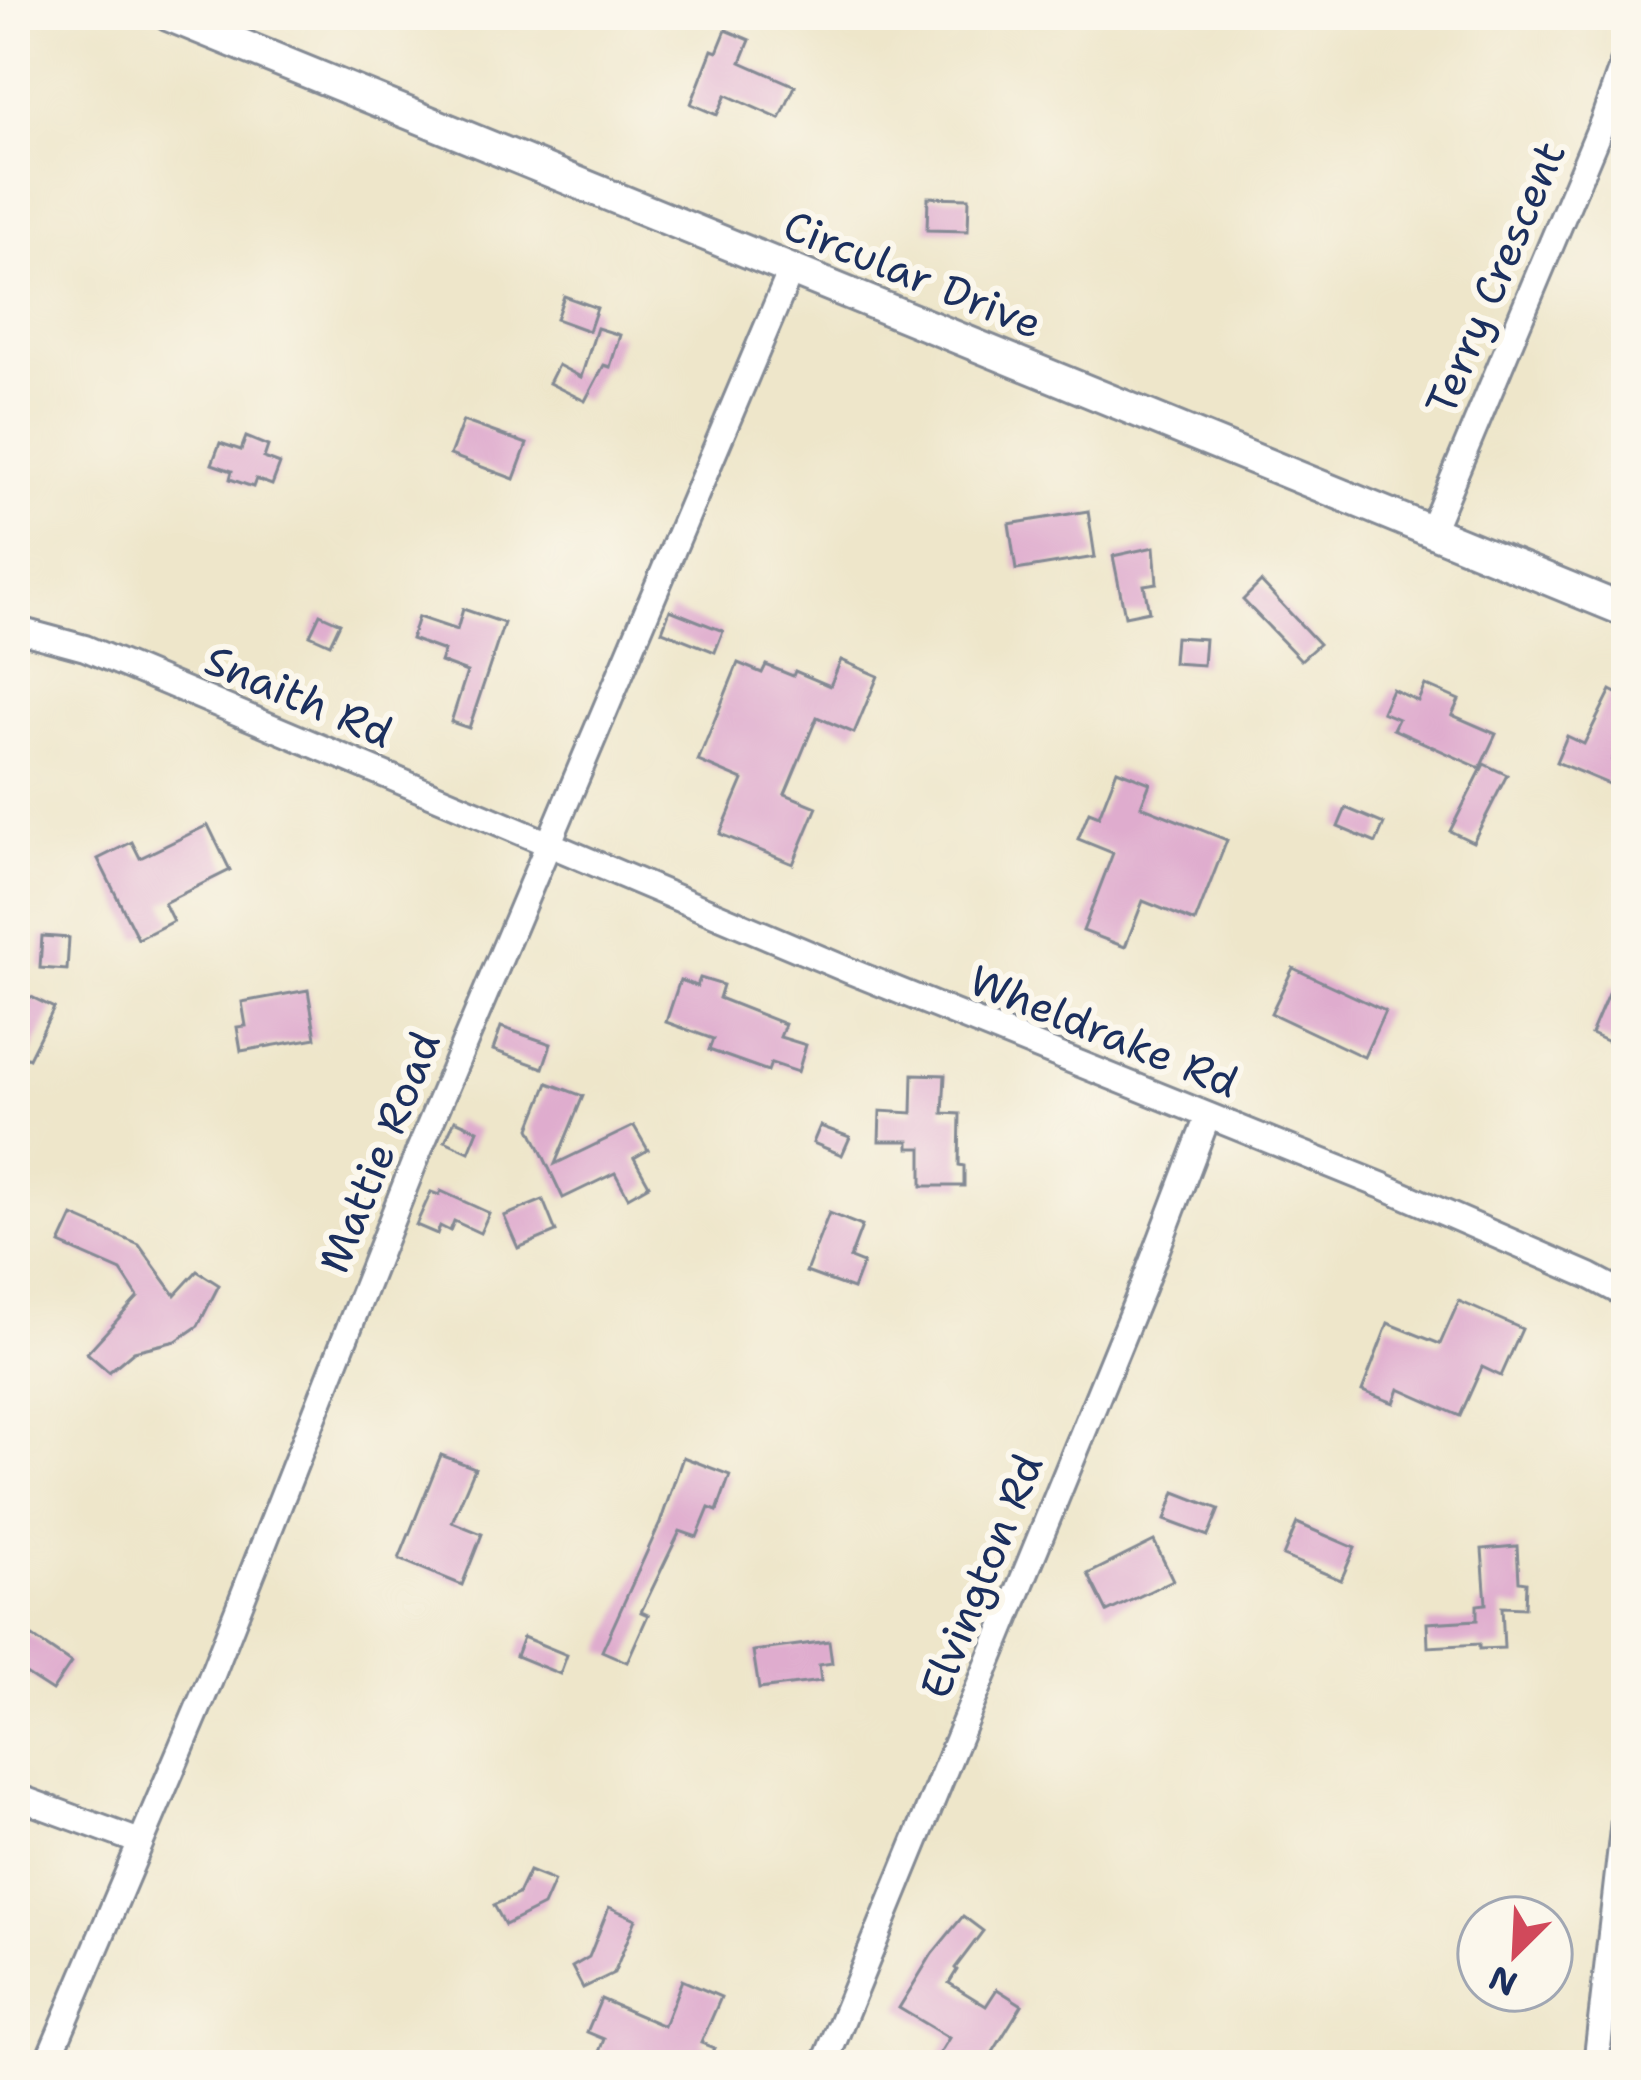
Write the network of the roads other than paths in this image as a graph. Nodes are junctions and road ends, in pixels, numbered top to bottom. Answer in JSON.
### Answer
{"nodes":[{"id":1,"x":168,"y":15,"type":"edge"},
{"id":2,"x":1626,"y":55,"type":"edge"},
{"id":3,"x":790,"y":270,"type":"junction"},
{"id":4,"x":1431,"y":531,"type":"junction"},
{"id":5,"x":1626,"y":611,"type":"edge"},
{"id":6,"x":15,"y":629,"type":"edge"},
{"id":7,"x":550,"y":844,"type":"junction"},
{"id":8,"x":1208,"y":1116,"type":"junction"},
{"id":9,"x":1626,"y":1295,"type":"edge"},
{"id":10,"x":15,"y":1796,"type":"edge"},
{"id":11,"x":1626,"y":1803,"type":"edge"},
{"id":12,"x":140,"y":1842,"type":"junction"},
{"id":13,"x":46,"y":2065,"type":"edge"},
{"id":14,"x":824,"y":2065,"type":"edge"},
{"id":15,"x":1596,"y":2065,"type":"edge"}],
"edges":[{"from":1,"to":3,"type":"street","name":"Circular Drive"},
{"from":2,"to":4,"type":"street","name":"Terry Crescent"},
{"from":3,"to":4,"type":"street","name":"Circular Drive"},
{"from":3,"to":7,"type":"street","name":"Mattie Road"},
{"from":4,"to":5,"type":"street","name":"Circular Drive"},
{"from":6,"to":7,"type":"street","name":"Snaith Rd"},
{"from":7,"to":8,"type":"street","name":"Wheldrake Rd"},
{"from":7,"to":12,"type":"street","name":"Mattie Road"},
{"from":8,"to":9,"type":"street","name":"Wheldrake Rd"},
{"from":8,"to":14,"type":"street","name":"Elvington Rd"},
{"from":10,"to":12,"type":"street"},
{"from":11,"to":15,"type":"street"},
{"from":12,"to":13,"type":"street","name":"Mattie Road"}]}
